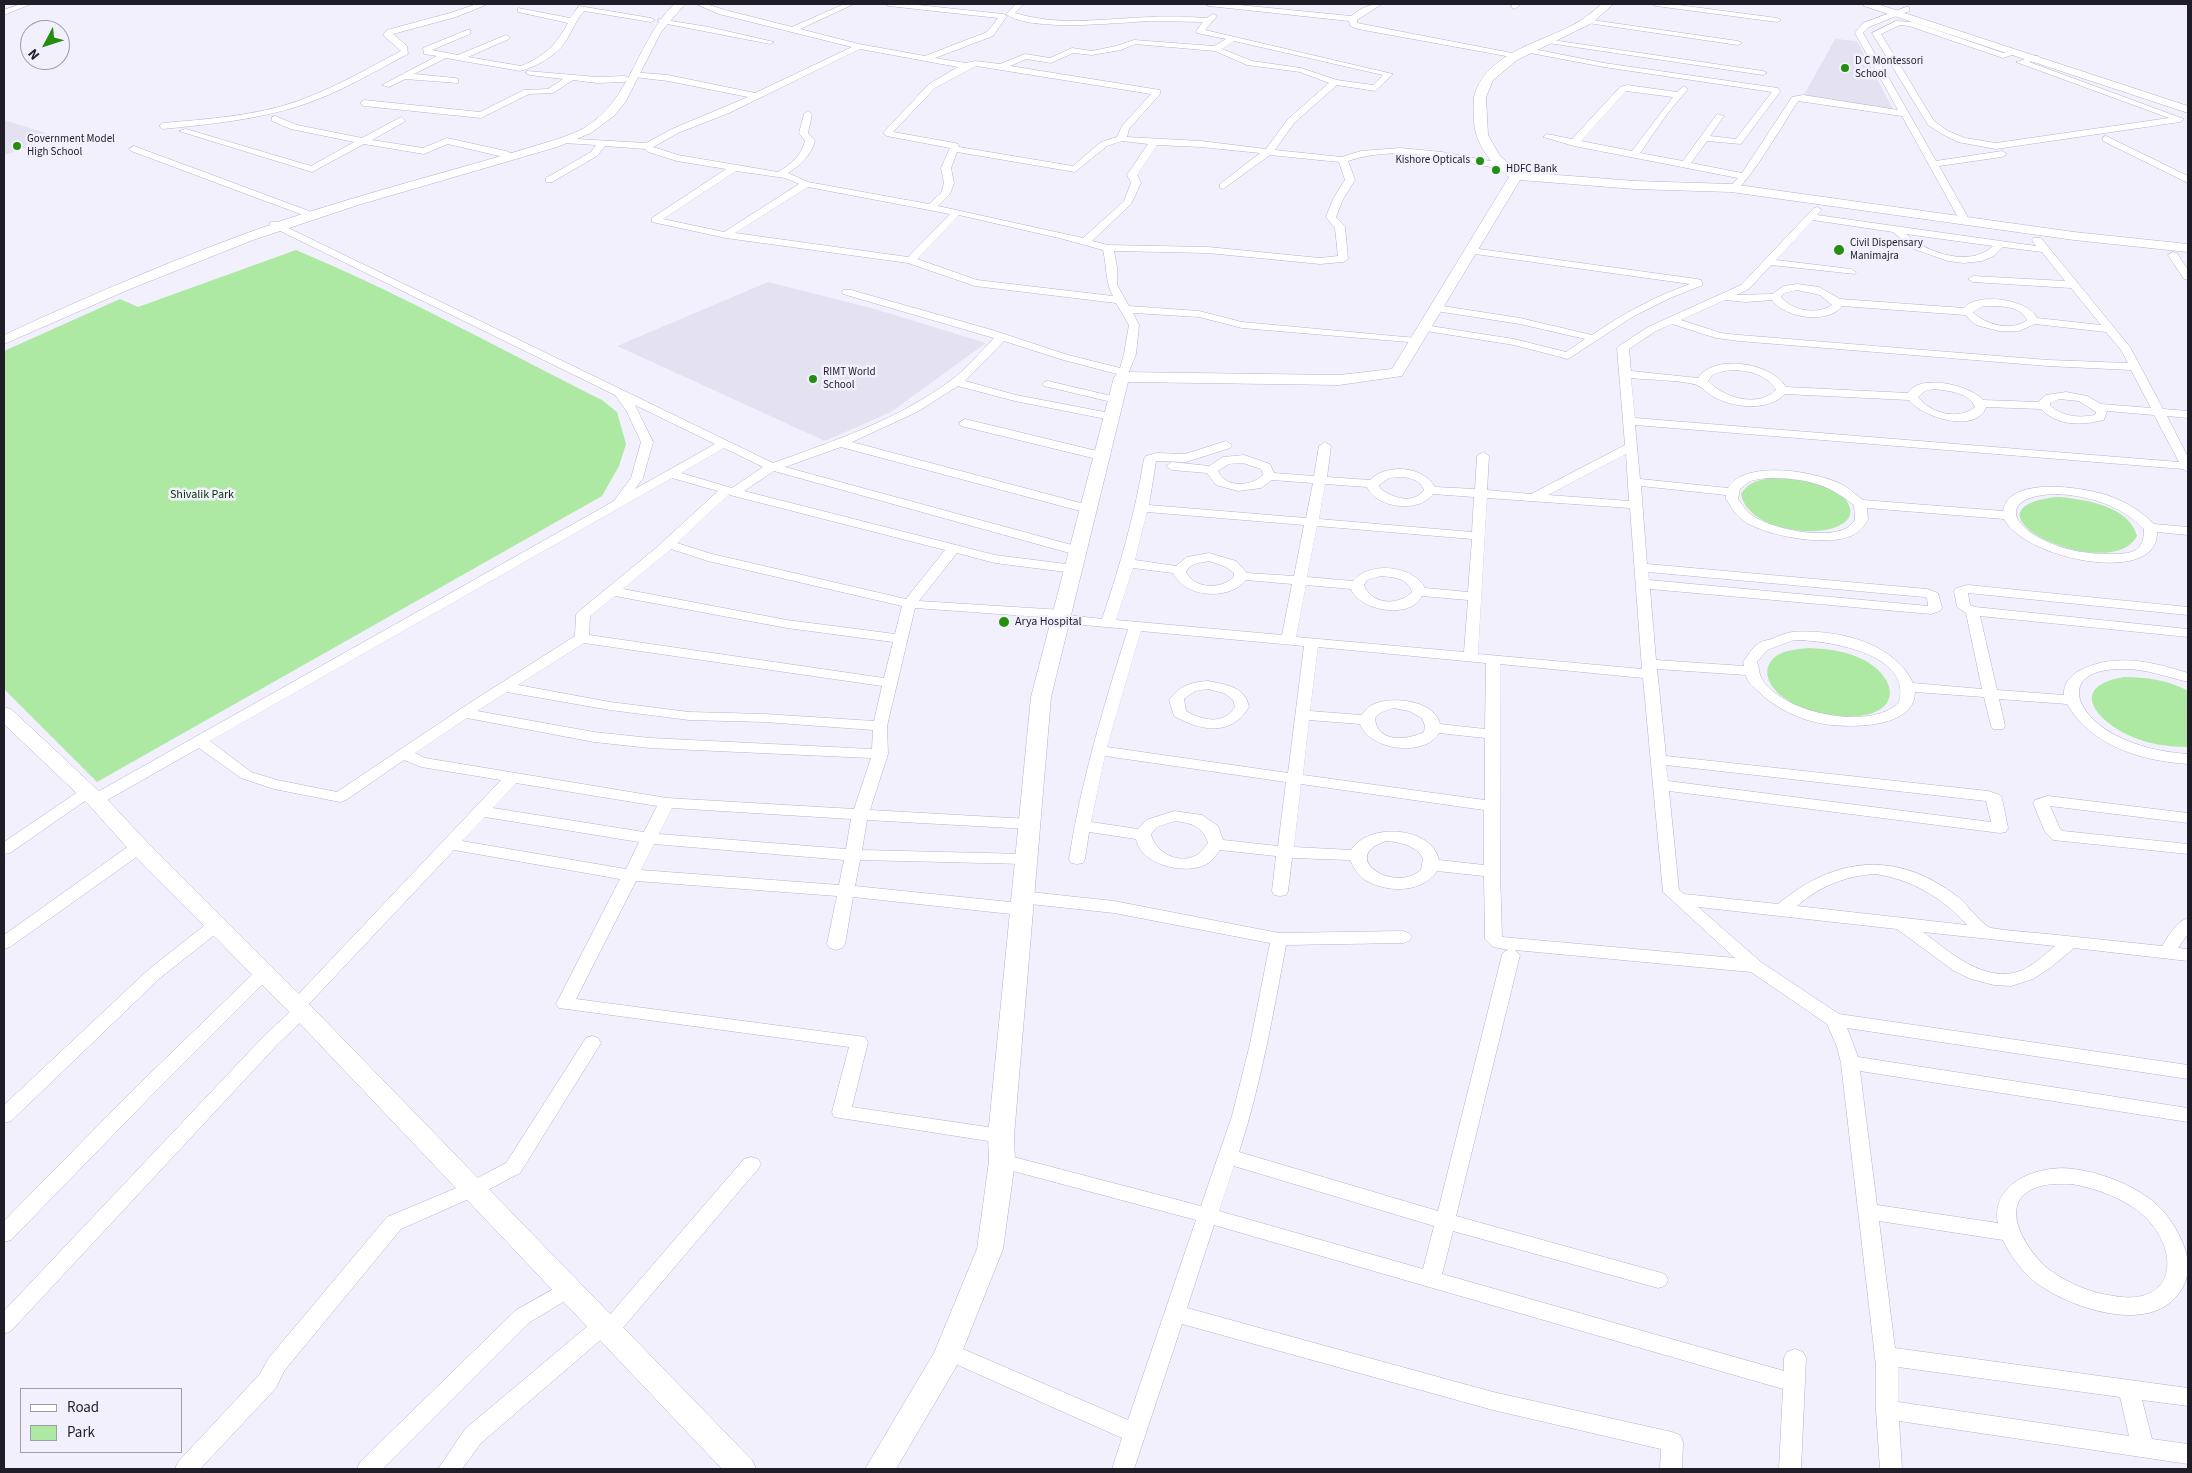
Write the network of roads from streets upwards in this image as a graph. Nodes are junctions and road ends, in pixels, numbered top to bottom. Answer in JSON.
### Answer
{"nodes":[{"id":1,"x":17,"y":4,"type":"edge"},
{"id":2,"x":27,"y":4,"type":"edge"},
{"id":3,"x":484,"y":4,"type":"edge"},
{"id":4,"x":671,"y":4,"type":"edge"},
{"id":5,"x":680,"y":4,"type":"edge"},
{"id":6,"x":700,"y":4,"type":"edge"},
{"id":7,"x":850,"y":4,"type":"edge"},
{"id":8,"x":889,"y":4,"type":"edge"},
{"id":9,"x":1020,"y":4,"type":"edge"},
{"id":10,"x":1209,"y":4,"type":"edge"},
{"id":11,"x":1311,"y":4,"type":"edge"},
{"id":12,"x":1378,"y":4,"type":"edge"},
{"id":13,"x":1608,"y":4,"type":"edge"},
{"id":14,"x":1656,"y":4,"type":"edge"},
{"id":15,"x":1868,"y":4,"type":"edge"},
{"id":16,"x":1223,"y":6,"type":"junction"},
{"id":17,"x":1257,"y":6,"type":"edge"},
{"id":18,"x":1892,"y":8,"type":"edge"},
{"id":19,"x":521,"y":10,"type":"dead end"},
{"id":20,"x":4,"y":11,"type":"edge"},
{"id":21,"x":1301,"y":14,"type":"junction"},
{"id":22,"x":1353,"y":19,"type":"junction"},
{"id":23,"x":1209,"y":20,"type":"junction"},
{"id":24,"x":1776,"y":20,"type":"dead end"},
{"id":25,"x":571,"y":21,"type":"junction"},
{"id":26,"x":657,"y":21,"type":"junction"},
{"id":27,"x":1588,"y":21,"type":"junction"},
{"id":28,"x":794,"y":29,"type":"junction"},
{"id":29,"x":467,"y":32,"type":"dead end"},
{"id":30,"x":506,"y":37,"type":"dead end"},
{"id":31,"x":1232,"y":38,"type":"junction"},
{"id":32,"x":1548,"y":41,"type":"junction"},
{"id":33,"x":770,"y":42,"type":"dead end"},
{"id":34,"x":1738,"y":44,"type":"dead end"},
{"id":35,"x":859,"y":46,"type":"junction"},
{"id":36,"x":1216,"y":49,"type":"junction"},
{"id":37,"x":1528,"y":50,"type":"junction"},
{"id":38,"x":446,"y":55,"type":"junction"},
{"id":39,"x":1517,"y":56,"type":"junction"},
{"id":40,"x":2019,"y":57,"type":"junction"},
{"id":41,"x":459,"y":58,"type":"junction"},
{"id":42,"x":926,"y":59,"type":"junction"},
{"id":43,"x":966,"y":66,"type":"junction"},
{"id":44,"x":1000,"y":67,"type":"junction"},
{"id":45,"x":530,"y":73,"type":"dead end"},
{"id":46,"x":1763,"y":73,"type":"dead end"},
{"id":47,"x":404,"y":76,"type":"junction"},
{"id":48,"x":629,"y":77,"type":"junction"},
{"id":49,"x":1691,"y":77,"type":"junction"},
{"id":50,"x":570,"y":78,"type":"junction"},
{"id":51,"x":455,"y":81,"type":"dead end"},
{"id":52,"x":1334,"y":82,"type":"junction"},
{"id":53,"x":386,"y":85,"type":"dead end"},
{"id":54,"x":1679,"y":95,"type":"junction"},
{"id":55,"x":755,"y":96,"type":"junction"},
{"id":56,"x":364,"y":103,"type":"dead end"},
{"id":57,"x":2188,"y":103,"type":"edge"},
{"id":58,"x":2188,"y":110,"type":"edge"},
{"id":59,"x":808,"y":114,"type":"dead end"},
{"id":60,"x":1904,"y":114,"type":"junction"},
{"id":61,"x":1720,"y":116,"type":"dead end"},
{"id":62,"x":275,"y":119,"type":"dead end"},
{"id":63,"x":401,"y":120,"type":"dead end"},
{"id":64,"x":163,"y":126,"type":"dead end"},
{"id":65,"x":2179,"y":129,"type":"dead end"},
{"id":66,"x":183,"y":131,"type":"dead end"},
{"id":67,"x":1547,"y":137,"type":"dead end"},
{"id":68,"x":1123,"y":138,"type":"junction"},
{"id":69,"x":1704,"y":138,"type":"junction"},
{"id":70,"x":2106,"y":139,"type":"junction"},
{"id":71,"x":563,"y":140,"type":"junction"},
{"id":72,"x":362,"y":141,"type":"junction"},
{"id":73,"x":602,"y":143,"type":"junction"},
{"id":74,"x":1154,"y":143,"type":"junction"},
{"id":75,"x":1574,"y":143,"type":"junction"},
{"id":76,"x":648,"y":146,"type":"junction"},
{"id":77,"x":134,"y":149,"type":"dead end"},
{"id":78,"x":954,"y":149,"type":"junction"},
{"id":79,"x":1269,"y":151,"type":"junction"},
{"id":80,"x":1634,"y":154,"type":"junction"},
{"id":81,"x":509,"y":155,"type":"junction"},
{"id":82,"x":1343,"y":160,"type":"junction"},
{"id":83,"x":1932,"y":164,"type":"junction"},
{"id":84,"x":1685,"y":165,"type":"junction"},
{"id":85,"x":734,"y":168,"type":"junction"},
{"id":86,"x":1509,"y":171,"type":"junction"},
{"id":87,"x":779,"y":175,"type":"junction"},
{"id":88,"x":1744,"y":176,"type":"junction"},
{"id":89,"x":550,"y":180,"type":"dead end"},
{"id":90,"x":2188,"y":180,"type":"edge"},
{"id":91,"x":806,"y":184,"type":"junction"},
{"id":92,"x":1223,"y":186,"type":"dead end"},
{"id":93,"x":1675,"y":187,"type":"junction"},
{"id":94,"x":1734,"y":188,"type":"junction"},
{"id":95,"x":931,"y":207,"type":"junction"},
{"id":96,"x":1816,"y":209,"type":"junction"},
{"id":97,"x":956,"y":212,"type":"junction"},
{"id":98,"x":306,"y":213,"type":"junction"},
{"id":99,"x":1965,"y":221,"type":"junction"},
{"id":100,"x":276,"y":225,"type":"junction"},
{"id":101,"x":1897,"y":230,"type":"junction"},
{"id":102,"x":726,"y":235,"type":"junction"},
{"id":103,"x":2038,"y":240,"type":"junction"},
{"id":104,"x":1086,"y":241,"type":"junction"},
{"id":105,"x":2000,"y":244,"type":"junction"},
{"id":106,"x":1108,"y":248,"type":"junction"},
{"id":107,"x":2188,"y":248,"type":"edge"},
{"id":108,"x":1472,"y":251,"type":"junction"},
{"id":109,"x":2173,"y":255,"type":"junction"},
{"id":110,"x":2188,"y":256,"type":"edge"},
{"id":111,"x":910,"y":260,"type":"junction"},
{"id":112,"x":1768,"y":262,"type":"junction"},
{"id":113,"x":1851,"y":272,"type":"dead end"},
{"id":114,"x":2188,"y":278,"type":"edge"},
{"id":115,"x":1973,"y":279,"type":"dead end"},
{"id":116,"x":2074,"y":285,"type":"junction"},
{"id":117,"x":847,"y":292,"type":"dead end"},
{"id":118,"x":1725,"y":297,"type":"junction"},
{"id":119,"x":1775,"y":297,"type":"junction"},
{"id":120,"x":1837,"y":302,"type":"junction"},
{"id":121,"x":1123,"y":305,"type":"junction"},
{"id":122,"x":1436,"y":308,"type":"junction"},
{"id":123,"x":1968,"y":312,"type":"junction"},
{"id":124,"x":1671,"y":320,"type":"junction"},
{"id":125,"x":2033,"y":321,"type":"junction"},
{"id":126,"x":2109,"y":328,"type":"junction"},
{"id":127,"x":4,"y":334,"type":"edge"},
{"id":128,"x":1420,"y":335,"type":"junction"},
{"id":129,"x":1001,"y":337,"type":"junction"},
{"id":130,"x":1594,"y":338,"type":"junction"},
{"id":131,"x":4,"y":340,"type":"edge"},
{"id":132,"x":2135,"y":367,"type":"junction"},
{"id":133,"x":1123,"y":374,"type":"junction"},
{"id":134,"x":1625,"y":374,"type":"junction"},
{"id":135,"x":956,"y":382,"type":"junction"},
{"id":136,"x":1702,"y":382,"type":"junction"},
{"id":137,"x":1048,"y":384,"type":"dead end"},
{"id":138,"x":1782,"y":390,"type":"junction"},
{"id":139,"x":617,"y":391,"type":"junction"},
{"id":140,"x":1912,"y":397,"type":"junction"},
{"id":141,"x":1980,"y":403,"type":"junction"},
{"id":142,"x":2044,"y":406,"type":"junction"},
{"id":143,"x":2099,"y":407,"type":"junction"},
{"id":144,"x":1114,"y":408,"type":"junction"},
{"id":145,"x":2158,"y":412,"type":"junction"},
{"id":146,"x":2188,"y":414,"type":"edge"},
{"id":147,"x":1630,"y":421,"type":"junction"},
{"id":148,"x":965,"y":423,"type":"dead end"},
{"id":149,"x":725,"y":443,"type":"junction"},
{"id":150,"x":840,"y":443,"type":"junction"},
{"id":151,"x":1226,"y":445,"type":"dead end"},
{"id":152,"x":1324,"y":446,"type":"dead end"},
{"id":153,"x":1632,"y":446,"type":"junction"},
{"id":154,"x":1101,"y":456,"type":"junction"},
{"id":155,"x":1483,"y":456,"type":"dead end"},
{"id":156,"x":1148,"y":464,"type":"junction"},
{"id":157,"x":2187,"y":465,"type":"edge"},
{"id":158,"x":772,"y":467,"type":"junction"},
{"id":159,"x":1212,"y":470,"type":"junction"},
{"id":160,"x":672,"y":474,"type":"junction"},
{"id":161,"x":1269,"y":476,"type":"junction"},
{"id":162,"x":1320,"y":480,"type":"junction"},
{"id":163,"x":1634,"y":482,"type":"junction"},
{"id":164,"x":1373,"y":484,"type":"junction"},
{"id":165,"x":1430,"y":490,"type":"junction"},
{"id":166,"x":730,"y":491,"type":"junction"},
{"id":167,"x":1732,"y":492,"type":"junction"},
{"id":168,"x":1480,"y":494,"type":"junction"},
{"id":169,"x":1533,"y":498,"type":"junction"},
{"id":170,"x":1860,"y":504,"type":"junction"},
{"id":171,"x":616,"y":505,"type":"junction"},
{"id":172,"x":1636,"y":505,"type":"junction"},
{"id":173,"x":1142,"y":508,"type":"junction"},
{"id":174,"x":1088,"y":509,"type":"junction"},
{"id":175,"x":2008,"y":515,"type":"junction"},
{"id":176,"x":1310,"y":522,"type":"junction"},
{"id":177,"x":2150,"y":528,"type":"junction"},
{"id":178,"x":2188,"y":531,"type":"edge"},
{"id":179,"x":1478,"y":536,"type":"junction"},
{"id":180,"x":668,"y":544,"type":"junction"},
{"id":181,"x":954,"y":548,"type":"junction"},
{"id":182,"x":1076,"y":560,"type":"junction"},
{"id":183,"x":1128,"y":563,"type":"junction"},
{"id":184,"x":1641,"y":567,"type":"junction"},
{"id":185,"x":1179,"y":570,"type":"junction"},
{"id":186,"x":1240,"y":576,"type":"junction"},
{"id":187,"x":1299,"y":580,"type":"junction"},
{"id":188,"x":1644,"y":584,"type":"junction"},
{"id":189,"x":1356,"y":586,"type":"junction"},
{"id":190,"x":611,"y":591,"type":"junction"},
{"id":191,"x":1419,"y":592,"type":"junction"},
{"id":192,"x":1474,"y":598,"type":"junction"},
{"id":193,"x":909,"y":604,"type":"junction"},
{"id":194,"x":1972,"y":611,"type":"junction"},
{"id":195,"x":2188,"y":611,"type":"edge"},
{"id":196,"x":1061,"y":616,"type":"junction"},
{"id":197,"x":1108,"y":622,"type":"junction"},
{"id":198,"x":1136,"y":625,"type":"junction"},
{"id":199,"x":2188,"y":633,"type":"edge"},
{"id":200,"x":582,"y":638,"type":"junction"},
{"id":201,"x":902,"y":639,"type":"junction"},
{"id":202,"x":1288,"y":640,"type":"junction"},
{"id":203,"x":1312,"y":642,"type":"junction"},
{"id":204,"x":1471,"y":657,"type":"junction"},
{"id":205,"x":1493,"y":659,"type":"junction"},
{"id":206,"x":1650,"y":669,"type":"junction"},
{"id":207,"x":1750,"y":671,"type":"junction"},
{"id":208,"x":2188,"y":678,"type":"edge"},
{"id":209,"x":889,"y":683,"type":"junction"},
{"id":210,"x":504,"y":687,"type":"junction"},
{"id":211,"x":1907,"y":687,"type":"junction"},
{"id":212,"x":1990,"y":694,"type":"junction"},
{"id":213,"x":2072,"y":700,"type":"junction"},
{"id":214,"x":4,"y":713,"type":"edge"},
{"id":215,"x":464,"y":713,"type":"junction"},
{"id":216,"x":1302,"y":715,"type":"junction"},
{"id":217,"x":1365,"y":720,"type":"junction"},
{"id":218,"x":880,"y":726,"type":"junction"},
{"id":219,"x":1998,"y":726,"type":"dead end"},
{"id":220,"x":1434,"y":728,"type":"junction"},
{"id":221,"x":1492,"y":734,"type":"junction"},
{"id":222,"x":200,"y":741,"type":"junction"},
{"id":223,"x":1100,"y":751,"type":"junction"},
{"id":224,"x":403,"y":754,"type":"junction"},
{"id":225,"x":880,"y":754,"type":"junction"},
{"id":226,"x":2188,"y":759,"type":"edge"},
{"id":227,"x":1659,"y":760,"type":"junction"},
{"id":228,"x":513,"y":777,"type":"junction"},
{"id":229,"x":1294,"y":778,"type":"junction"},
{"id":230,"x":1660,"y":785,"type":"junction"},
{"id":231,"x":92,"y":796,"type":"junction"},
{"id":232,"x":667,"y":803,"type":"junction"},
{"id":233,"x":1492,"y":806,"type":"junction"},
{"id":234,"x":481,"y":811,"type":"junction"},
{"id":235,"x":860,"y":815,"type":"junction"},
{"id":236,"x":2188,"y":818,"type":"edge"},
{"id":237,"x":1029,"y":824,"type":"junction"},
{"id":238,"x":1081,"y":826,"type":"junction"},
{"id":239,"x":1143,"y":835,"type":"junction"},
{"id":240,"x":649,"y":838,"type":"junction"},
{"id":241,"x":450,"y":844,"type":"junction"},
{"id":242,"x":1216,"y":844,"type":"junction"},
{"id":243,"x":140,"y":847,"type":"junction"},
{"id":244,"x":4,"y":849,"type":"edge"},
{"id":245,"x":2188,"y":849,"type":"edge"},
{"id":246,"x":1285,"y":852,"type":"junction"},
{"id":247,"x":852,"y":855,"type":"junction"},
{"id":248,"x":1356,"y":855,"type":"junction"},
{"id":249,"x":1025,"y":859,"type":"junction"},
{"id":250,"x":1077,"y":859,"type":"dead end"},
{"id":251,"x":1431,"y":865,"type":"junction"},
{"id":252,"x":1492,"y":871,"type":"junction"},
{"id":253,"x":631,"y":875,"type":"junction"},
{"id":254,"x":846,"y":891,"type":"junction"},
{"id":255,"x":1280,"y":891,"type":"dead end"},
{"id":256,"x":1679,"y":899,"type":"junction"},
{"id":257,"x":1020,"y":903,"type":"junction"},
{"id":258,"x":1781,"y":911,"type":"junction"},
{"id":259,"x":1901,"y":923,"type":"junction"},
{"id":260,"x":2188,"y":924,"type":"edge"},
{"id":261,"x":216,"y":925,"type":"junction"},
{"id":262,"x":1983,"y":932,"type":"junction"},
{"id":263,"x":1403,"y":937,"type":"dead end"},
{"id":264,"x":1279,"y":939,"type":"junction"},
{"id":265,"x":2070,"y":942,"type":"junction"},
{"id":266,"x":4,"y":943,"type":"edge"},
{"id":267,"x":836,"y":944,"type":"dead end"},
{"id":268,"x":2166,"y":953,"type":"junction"},
{"id":269,"x":1511,"y":955,"type":"dead end"},
{"id":270,"x":2188,"y":955,"type":"edge"},
{"id":271,"x":1755,"y":966,"type":"junction"},
{"id":272,"x":264,"y":972,"type":"junction"},
{"id":273,"x":299,"y":1008,"type":"junction"},
{"id":274,"x":1834,"y":1020,"type":"junction"},
{"id":275,"x":592,"y":1043,"type":"dead end"},
{"id":276,"x":1850,"y":1064,"type":"junction"},
{"id":277,"x":2188,"y":1072,"type":"edge"},
{"id":278,"x":2188,"y":1115,"type":"edge"},
{"id":279,"x":4,"y":1116,"type":"edge"},
{"id":280,"x":1001,"y":1136,"type":"junction"},
{"id":281,"x":1227,"y":1156,"type":"junction"},
{"id":282,"x":1002,"y":1161,"type":"junction"},
{"id":283,"x":751,"y":1164,"type":"dead end"},
{"id":284,"x":472,"y":1189,"type":"junction"},
{"id":285,"x":1869,"y":1212,"type":"junction"},
{"id":286,"x":1206,"y":1215,"type":"junction"},
{"id":287,"x":1446,"y":1221,"type":"junction"},
{"id":288,"x":2009,"y":1233,"type":"junction"},
{"id":289,"x":4,"y":1234,"type":"edge"},
{"id":290,"x":2184,"y":1252,"type":"edge"},
{"id":291,"x":1431,"y":1279,"type":"junction"},
{"id":292,"x":1658,"y":1280,"type":"dead end"},
{"id":293,"x":568,"y":1289,"type":"junction"},
{"id":294,"x":1174,"y":1313,"type":"junction"},
{"id":295,"x":4,"y":1325,"type":"edge"},
{"id":296,"x":606,"y":1328,"type":"junction"},
{"id":297,"x":949,"y":1352,"type":"junction"},
{"id":298,"x":1886,"y":1356,"type":"junction"},
{"id":299,"x":1795,"y":1358,"type":"dead end"},
{"id":300,"x":1793,"y":1382,"type":"junction"},
{"id":301,"x":2129,"y":1389,"type":"junction"},
{"id":302,"x":2188,"y":1398,"type":"edge"},
{"id":303,"x":1887,"y":1410,"type":"junction"},
{"id":304,"x":1134,"y":1433,"type":"junction"},
{"id":305,"x":2143,"y":1448,"type":"junction"},
{"id":306,"x":2188,"y":1454,"type":"edge"},
{"id":307,"x":186,"y":1469,"type":"edge"},
{"id":308,"x":368,"y":1469,"type":"edge"},
{"id":309,"x":449,"y":1469,"type":"edge"},
{"id":310,"x":742,"y":1469,"type":"edge"},
{"id":311,"x":880,"y":1469,"type":"edge"},
{"id":312,"x":1125,"y":1469,"type":"edge"},
{"id":313,"x":1671,"y":1469,"type":"edge"},
{"id":314,"x":1790,"y":1469,"type":"edge"},
{"id":315,"x":1891,"y":1469,"type":"edge"}],
"edges":[{"from":1,"to":20,"type":"street"},
{"from":2,"to":20,"type":"street"},
{"from":3,"to":64,"type":"street"},
{"from":4,"to":26,"type":"street"},
{"from":5,"to":26,"type":"street"},
{"from":6,"to":28,"type":"street"},
{"from":7,"to":28,"type":"street"},
{"from":8,"to":42,"type":"street"},
{"from":9,"to":23,"type":"street"},
{"from":10,"to":16,"type":"street"},
{"from":11,"to":21,"type":"street"},
{"from":12,"to":22,"type":"street"},
{"from":13,"to":27,"type":"street"},
{"from":14,"to":24,"type":"street"},
{"from":15,"to":18,"type":"street"},
{"from":16,"to":17,"type":"street"},
{"from":16,"to":23,"type":"street"},
{"from":17,"to":21,"type":"street"},
{"from":18,"to":40,"type":"street"},
{"from":18,"to":57,"type":"street"},
{"from":18,"to":60,"type":"street"},
{"from":19,"to":25,"type":"street"},
{"from":21,"to":22,"type":"street"},
{"from":22,"to":39,"type":"street"},
{"from":23,"to":31,"type":"street"},
{"from":25,"to":26,"type":"street"},
{"from":25,"to":41,"type":"street"},
{"from":26,"to":33,"type":"street"},
{"from":26,"to":48,"type":"street"},
{"from":27,"to":32,"type":"street"},
{"from":27,"to":34,"type":"street"},
{"from":28,"to":35,"type":"street"},
{"from":29,"to":38,"type":"street"},
{"from":30,"to":41,"type":"street"},
{"from":31,"to":36,"type":"street"},
{"from":31,"to":52,"type":"street"},
{"from":32,"to":37,"type":"street"},
{"from":32,"to":46,"type":"street"},
{"from":35,"to":42,"type":"street"},
{"from":35,"to":55,"type":"street"},
{"from":36,"to":44,"type":"street"},
{"from":36,"to":52,"type":"street"},
{"from":37,"to":39,"type":"street"},
{"from":37,"to":49,"type":"street"},
{"from":38,"to":41,"type":"street"},
{"from":38,"to":47,"type":"street"},
{"from":39,"to":86,"type":"street"},
{"from":40,"to":40,"type":"street"},
{"from":40,"to":58,"type":"street"},
{"from":42,"to":43,"type":"street"},
{"from":43,"to":44,"type":"street"},
{"from":43,"to":78,"type":"street"},
{"from":44,"to":68,"type":"street"},
{"from":45,"to":50,"type":"street"},
{"from":47,"to":51,"type":"street"},
{"from":47,"to":53,"type":"street"},
{"from":48,"to":50,"type":"street"},
{"from":48,"to":55,"type":"street"},
{"from":48,"to":71,"type":"street"},
{"from":48,"to":81,"type":"street"},
{"from":49,"to":54,"type":"street"},
{"from":49,"to":69,"type":"street"},
{"from":50,"to":56,"type":"street"},
{"from":52,"to":79,"type":"street"},
{"from":54,"to":75,"type":"street"},
{"from":54,"to":80,"type":"street"},
{"from":55,"to":76,"type":"street"},
{"from":59,"to":87,"type":"street"},
{"from":60,"to":83,"type":"street"},
{"from":60,"to":88,"type":"street"},
{"from":61,"to":69,"type":"street"},
{"from":62,"to":72,"type":"street"},
{"from":63,"to":72,"type":"street"},
{"from":65,"to":70,"type":"street"},
{"from":66,"to":72,"type":"street"},
{"from":67,"to":75,"type":"street"},
{"from":68,"to":74,"type":"street"},
{"from":68,"to":78,"type":"street"},
{"from":69,"to":84,"type":"street"},
{"from":70,"to":83,"type":"street"},
{"from":70,"to":90,"type":"street"},
{"from":71,"to":73,"type":"street"},
{"from":71,"to":81,"type":"street"},
{"from":72,"to":81,"type":"street"},
{"from":73,"to":76,"type":"street"},
{"from":73,"to":89,"type":"street"},
{"from":74,"to":79,"type":"street"},
{"from":74,"to":104,"type":"street"},
{"from":75,"to":80,"type":"street"},
{"from":76,"to":85,"type":"street"},
{"from":77,"to":98,"type":"street"},
{"from":78,"to":95,"type":"street"},
{"from":79,"to":82,"type":"street"},
{"from":79,"to":92,"type":"street"},
{"from":80,"to":84,"type":"street"},
{"from":81,"to":98,"type":"street"},
{"from":81,"to":100,"type":"street"},
{"from":82,"to":86,"type":"street"},
{"from":82,"to":106,"type":"street"},
{"from":83,"to":99,"type":"street"},
{"from":84,"to":88,"type":"street"},
{"from":85,"to":87,"type":"street"},
{"from":85,"to":102,"type":"street"},
{"from":86,"to":93,"type":"street"},
{"from":86,"to":108,"type":"street"},
{"from":87,"to":91,"type":"street"},
{"from":88,"to":94,"type":"street"},
{"from":91,"to":95,"type":"street"},
{"from":91,"to":102,"type":"street"},
{"from":93,"to":94,"type":"street"},
{"from":93,"to":96,"type":"street"},
{"from":94,"to":96,"type":"street"},
{"from":95,"to":97,"type":"street"},
{"from":96,"to":99,"type":"street"},
{"from":96,"to":101,"type":"street"},
{"from":96,"to":103,"type":"street"},
{"from":96,"to":112,"type":"street"},
{"from":97,"to":104,"type":"street"},
{"from":97,"to":111,"type":"street"},
{"from":98,"to":100,"type":"street"},
{"from":99,"to":103,"type":"street"},
{"from":100,"to":127,"type":"street"},
{"from":100,"to":131,"type":"street"},
{"from":100,"to":139,"type":"street"},
{"from":101,"to":105,"type":"street"},
{"from":101,"to":105,"type":"street"},
{"from":102,"to":111,"type":"street"},
{"from":103,"to":105,"type":"street"},
{"from":103,"to":107,"type":"street"},
{"from":103,"to":109,"type":"street"},
{"from":103,"to":116,"type":"street"},
{"from":104,"to":106,"type":"street"},
{"from":106,"to":121,"type":"street"},
{"from":108,"to":122,"type":"street"},
{"from":108,"to":130,"type":"street"},
{"from":109,"to":110,"type":"street"},
{"from":109,"to":114,"type":"street"},
{"from":111,"to":121,"type":"street"},
{"from":112,"to":113,"type":"street"},
{"from":112,"to":118,"type":"street"},
{"from":115,"to":116,"type":"street"},
{"from":116,"to":126,"type":"street"},
{"from":117,"to":129,"type":"street"},
{"from":118,"to":119,"type":"street"},
{"from":118,"to":124,"type":"street"},
{"from":119,"to":120,"type":"street"},
{"from":119,"to":120,"type":"street"},
{"from":120,"to":123,"type":"street"},
{"from":121,"to":128,"type":"street"},
{"from":121,"to":133,"type":"street"},
{"from":122,"to":128,"type":"street"},
{"from":122,"to":130,"type":"street"},
{"from":123,"to":125,"type":"street"},
{"from":123,"to":125,"type":"street"},
{"from":124,"to":132,"type":"street"},
{"from":124,"to":134,"type":"street"},
{"from":125,"to":126,"type":"street"},
{"from":126,"to":132,"type":"street"},
{"from":128,"to":130,"type":"street"},
{"from":128,"to":133,"type":"street"},
{"from":129,"to":133,"type":"street"},
{"from":129,"to":135,"type":"street"},
{"from":132,"to":145,"type":"street"},
{"from":133,"to":144,"type":"street"},
{"from":134,"to":136,"type":"street"},
{"from":134,"to":147,"type":"street"},
{"from":135,"to":144,"type":"street"},
{"from":135,"to":150,"type":"street"},
{"from":136,"to":138,"type":"street"},
{"from":136,"to":138,"type":"street"},
{"from":137,"to":144,"type":"street"},
{"from":138,"to":140,"type":"street"},
{"from":139,"to":149,"type":"street"},
{"from":139,"to":171,"type":"street"},
{"from":140,"to":141,"type":"street"},
{"from":140,"to":141,"type":"street"},
{"from":141,"to":142,"type":"street"},
{"from":142,"to":143,"type":"street"},
{"from":142,"to":143,"type":"street"},
{"from":143,"to":145,"type":"street"},
{"from":144,"to":154,"type":"street"},
{"from":145,"to":146,"type":"street"},
{"from":145,"to":157,"type":"street"},
{"from":147,"to":153,"type":"street"},
{"from":147,"to":157,"type":"street"},
{"from":148,"to":154,"type":"street"},
{"from":149,"to":158,"type":"street"},
{"from":149,"to":160,"type":"street"},
{"from":150,"to":158,"type":"street"},
{"from":150,"to":174,"type":"street"},
{"from":151,"to":156,"type":"street"},
{"from":152,"to":162,"type":"street"},
{"from":153,"to":163,"type":"street"},
{"from":153,"to":169,"type":"street"},
{"from":154,"to":174,"type":"street"},
{"from":155,"to":168,"type":"street"},
{"from":156,"to":159,"type":"street"},
{"from":156,"to":173,"type":"street"},
{"from":158,"to":166,"type":"street"},
{"from":158,"to":182,"type":"street"},
{"from":159,"to":161,"type":"street"},
{"from":159,"to":161,"type":"street"},
{"from":160,"to":166,"type":"street"},
{"from":160,"to":171,"type":"street"},
{"from":161,"to":162,"type":"street"},
{"from":162,"to":164,"type":"street"},
{"from":162,"to":176,"type":"street"},
{"from":163,"to":167,"type":"street"},
{"from":163,"to":172,"type":"street"},
{"from":164,"to":165,"type":"street"},
{"from":164,"to":165,"type":"street"},
{"from":165,"to":168,"type":"street"},
{"from":166,"to":180,"type":"street"},
{"from":166,"to":181,"type":"street"},
{"from":167,"to":170,"type":"street"},
{"from":167,"to":170,"type":"street"},
{"from":168,"to":169,"type":"street"},
{"from":168,"to":179,"type":"street"},
{"from":169,"to":172,"type":"street"},
{"from":170,"to":175,"type":"street"},
{"from":171,"to":222,"type":"street"},
{"from":172,"to":184,"type":"street"},
{"from":173,"to":176,"type":"street"},
{"from":173,"to":183,"type":"street"},
{"from":174,"to":182,"type":"street"},
{"from":175,"to":177,"type":"street"},
{"from":175,"to":177,"type":"street"},
{"from":176,"to":179,"type":"street"},
{"from":176,"to":187,"type":"street"},
{"from":177,"to":178,"type":"street"},
{"from":179,"to":192,"type":"street"},
{"from":180,"to":190,"type":"street"},
{"from":180,"to":193,"type":"street"},
{"from":181,"to":182,"type":"street"},
{"from":181,"to":193,"type":"street"},
{"from":182,"to":196,"type":"street"},
{"from":183,"to":185,"type":"street"},
{"from":183,"to":197,"type":"street"},
{"from":184,"to":188,"type":"street"},
{"from":184,"to":188,"type":"street"},
{"from":185,"to":186,"type":"street"},
{"from":185,"to":186,"type":"street"},
{"from":186,"to":187,"type":"street"},
{"from":187,"to":189,"type":"street"},
{"from":187,"to":202,"type":"street"},
{"from":188,"to":206,"type":"street"},
{"from":189,"to":191,"type":"street"},
{"from":189,"to":191,"type":"street"},
{"from":190,"to":200,"type":"street"},
{"from":190,"to":201,"type":"street"},
{"from":191,"to":192,"type":"street"},
{"from":192,"to":204,"type":"street"},
{"from":193,"to":196,"type":"street"},
{"from":193,"to":201,"type":"street"},
{"from":194,"to":195,"type":"street"},
{"from":194,"to":199,"type":"street"},
{"from":194,"to":212,"type":"street"},
{"from":196,"to":197,"type":"street"},
{"from":196,"to":237,"type":"street"},
{"from":197,"to":198,"type":"street"},
{"from":198,"to":202,"type":"street"},
{"from":198,"to":223,"type":"street"},
{"from":200,"to":209,"type":"street"},
{"from":200,"to":210,"type":"street"},
{"from":201,"to":209,"type":"street"},
{"from":202,"to":203,"type":"street"},
{"from":203,"to":204,"type":"street"},
{"from":203,"to":216,"type":"street"},
{"from":204,"to":205,"type":"street"},
{"from":205,"to":206,"type":"street"},
{"from":205,"to":221,"type":"street"},
{"from":206,"to":207,"type":"street"},
{"from":206,"to":227,"type":"street"},
{"from":207,"to":211,"type":"street"},
{"from":207,"to":211,"type":"street"},
{"from":208,"to":213,"type":"street"},
{"from":209,"to":218,"type":"street"},
{"from":210,"to":215,"type":"street"},
{"from":210,"to":218,"type":"street"},
{"from":211,"to":212,"type":"street"},
{"from":212,"to":213,"type":"street"},
{"from":212,"to":219,"type":"street"},
{"from":213,"to":226,"type":"street"},
{"from":214,"to":231,"type":"street"},
{"from":215,"to":224,"type":"street"},
{"from":215,"to":225,"type":"street"},
{"from":216,"to":217,"type":"street"},
{"from":216,"to":229,"type":"street"},
{"from":217,"to":220,"type":"street"},
{"from":217,"to":220,"type":"street"},
{"from":218,"to":225,"type":"street"},
{"from":220,"to":221,"type":"street"},
{"from":221,"to":233,"type":"street"},
{"from":222,"to":224,"type":"street"},
{"from":222,"to":231,"type":"street"},
{"from":223,"to":229,"type":"street"},
{"from":223,"to":238,"type":"street"},
{"from":224,"to":228,"type":"street"},
{"from":225,"to":235,"type":"street"},
{"from":227,"to":230,"type":"street"},
{"from":227,"to":230,"type":"street"},
{"from":228,"to":232,"type":"street"},
{"from":228,"to":234,"type":"street"},
{"from":229,"to":233,"type":"street"},
{"from":229,"to":246,"type":"street"},
{"from":230,"to":256,"type":"street"},
{"from":231,"to":243,"type":"street"},
{"from":231,"to":244,"type":"street"},
{"from":232,"to":235,"type":"street"},
{"from":232,"to":240,"type":"street"},
{"from":233,"to":252,"type":"street"},
{"from":234,"to":240,"type":"street"},
{"from":234,"to":241,"type":"street"},
{"from":235,"to":237,"type":"street"},
{"from":235,"to":247,"type":"street"},
{"from":236,"to":245,"type":"street"},
{"from":237,"to":249,"type":"street"},
{"from":238,"to":239,"type":"street"},
{"from":238,"to":250,"type":"street"},
{"from":239,"to":242,"type":"street"},
{"from":239,"to":242,"type":"street"},
{"from":240,"to":247,"type":"street"},
{"from":240,"to":253,"type":"street"},
{"from":241,"to":253,"type":"street"},
{"from":241,"to":273,"type":"street"},
{"from":242,"to":246,"type":"street"},
{"from":243,"to":261,"type":"street"},
{"from":243,"to":266,"type":"street"},
{"from":246,"to":248,"type":"street"},
{"from":246,"to":255,"type":"street"},
{"from":247,"to":249,"type":"street"},
{"from":247,"to":254,"type":"street"},
{"from":248,"to":251,"type":"street"},
{"from":248,"to":251,"type":"street"},
{"from":249,"to":257,"type":"street"},
{"from":251,"to":252,"type":"street"},
{"from":252,"to":271,"type":"street"},
{"from":253,"to":254,"type":"street"},
{"from":253,"to":280,"type":"street"},
{"from":254,"to":257,"type":"street"},
{"from":254,"to":267,"type":"street"},
{"from":256,"to":258,"type":"street"},
{"from":256,"to":271,"type":"street"},
{"from":257,"to":264,"type":"street"},
{"from":257,"to":280,"type":"street"},
{"from":258,"to":259,"type":"street"},
{"from":258,"to":262,"type":"street"},
{"from":259,"to":262,"type":"street"},
{"from":259,"to":265,"type":"street"},
{"from":260,"to":268,"type":"street"},
{"from":261,"to":272,"type":"street"},
{"from":261,"to":279,"type":"street"},
{"from":262,"to":265,"type":"street"},
{"from":263,"to":264,"type":"street"},
{"from":264,"to":281,"type":"street"},
{"from":265,"to":268,"type":"street"},
{"from":268,"to":270,"type":"street"},
{"from":269,"to":287,"type":"street"},
{"from":271,"to":274,"type":"street"},
{"from":272,"to":273,"type":"street"},
{"from":272,"to":289,"type":"street"},
{"from":273,"to":284,"type":"street"},
{"from":273,"to":295,"type":"street"},
{"from":274,"to":276,"type":"street"},
{"from":274,"to":277,"type":"street"},
{"from":275,"to":284,"type":"street"},
{"from":276,"to":278,"type":"street"},
{"from":276,"to":285,"type":"street"},
{"from":280,"to":282,"type":"street"},
{"from":281,"to":286,"type":"street"},
{"from":281,"to":287,"type":"street"},
{"from":282,"to":286,"type":"street"},
{"from":282,"to":297,"type":"street"},
{"from":283,"to":296,"type":"street"},
{"from":284,"to":293,"type":"street"},
{"from":284,"to":307,"type":"street"},
{"from":285,"to":288,"type":"street"},
{"from":285,"to":298,"type":"street"},
{"from":286,"to":291,"type":"street"},
{"from":286,"to":294,"type":"street"},
{"from":287,"to":291,"type":"street"},
{"from":287,"to":292,"type":"street"},
{"from":288,"to":290,"type":"street"},
{"from":288,"to":290,"type":"street"},
{"from":291,"to":300,"type":"street"},
{"from":293,"to":296,"type":"street"},
{"from":293,"to":308,"type":"street"},
{"from":294,"to":304,"type":"street"},
{"from":294,"to":313,"type":"street"},
{"from":296,"to":309,"type":"street"},
{"from":296,"to":310,"type":"street"},
{"from":297,"to":304,"type":"street"},
{"from":297,"to":311,"type":"street"},
{"from":298,"to":301,"type":"street"},
{"from":298,"to":303,"type":"street"},
{"from":299,"to":300,"type":"street"},
{"from":300,"to":314,"type":"street"},
{"from":301,"to":302,"type":"street"},
{"from":301,"to":305,"type":"street"},
{"from":303,"to":305,"type":"street"},
{"from":303,"to":315,"type":"street"},
{"from":304,"to":312,"type":"street"},
{"from":305,"to":306,"type":"street"}]}
